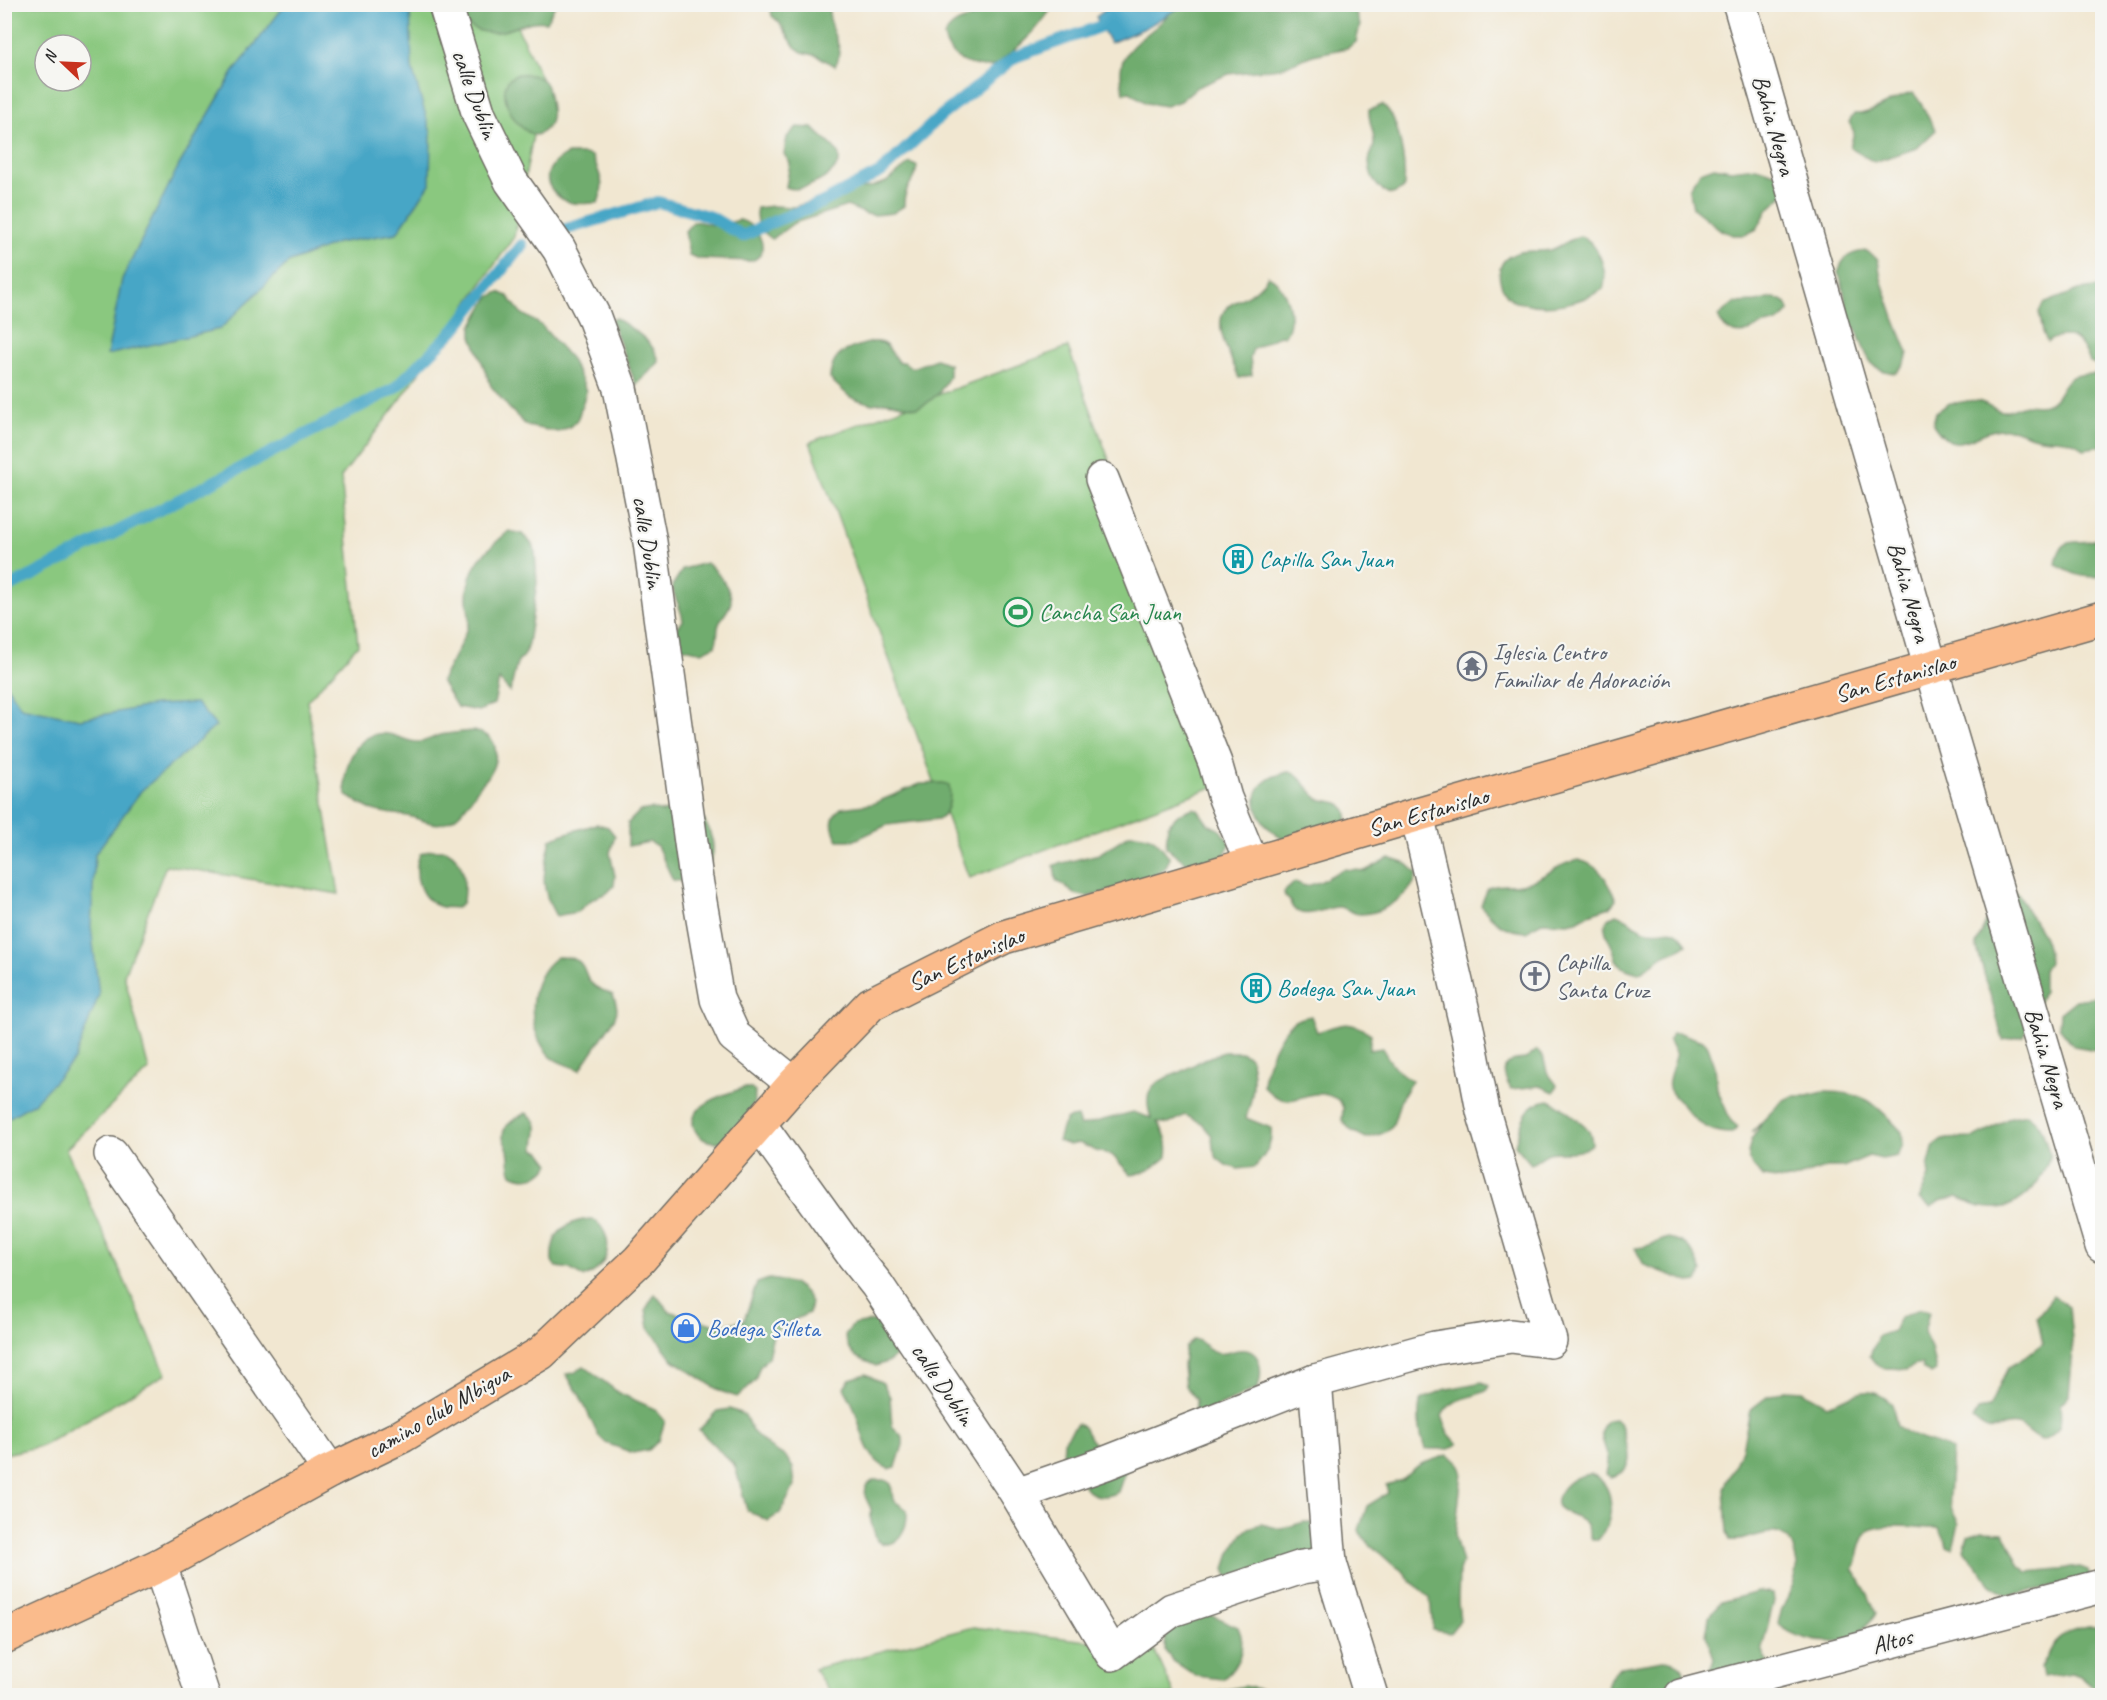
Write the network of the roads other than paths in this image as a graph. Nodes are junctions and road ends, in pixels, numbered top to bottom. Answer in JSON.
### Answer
{"nodes":[{"id":1,"x":445,"y":4,"type":"edge"},
{"id":2,"x":1741,"y":5,"type":"edge"},
{"id":3,"x":1102,"y":479,"type":"dead end"},
{"id":4,"x":2103,"y":618,"type":"edge"},
{"id":5,"x":1930,"y":668,"type":"junction"},
{"id":6,"x":1417,"y":815,"type":"junction"},
{"id":7,"x":1252,"y":864,"type":"junction"},
{"id":8,"x":795,"y":1084,"type":"junction"},
{"id":9,"x":759,"y":1124,"type":"junction"},
{"id":10,"x":111,"y":1155,"type":"dead end"},
{"id":11,"x":2103,"y":1246,"type":"edge"},
{"id":12,"x":1316,"y":1381,"type":"junction"},
{"id":13,"x":330,"y":1471,"type":"junction"},
{"id":14,"x":1017,"y":1494,"type":"junction"},
{"id":15,"x":1330,"y":1563,"type":"junction"},
{"id":16,"x":160,"y":1565,"type":"junction"},
{"id":17,"x":2103,"y":1586,"type":"edge"},
{"id":18,"x":4,"y":1637,"type":"edge"},
{"id":19,"x":203,"y":1695,"type":"edge"},
{"id":20,"x":1371,"y":1695,"type":"edge"},
{"id":21,"x":1681,"y":1695,"type":"edge"}],
"edges":[{"from":1,"to":8,"type":"street","name":"calle Dublin"},
{"from":2,"to":5,"type":"street","name":"Bahia Negra"},
{"from":3,"to":7,"type":"street"},
{"from":4,"to":5,"type":"main road","name":"San Estanislao"},
{"from":5,"to":6,"type":"main road","name":"San Estanislao"},
{"from":5,"to":11,"type":"street","name":"Bahia Negra"},
{"from":6,"to":7,"type":"main road","name":"San Estanislao"},
{"from":6,"to":12,"type":"street"},
{"from":7,"to":8,"type":"main road","name":"San Estanislao"},
{"from":8,"to":9,"type":"main road","name":"camino club Mbigua"},
{"from":9,"to":13,"type":"main road","name":"camino club Mbigua"},
{"from":9,"to":14,"type":"street","name":"calle Dublin"},
{"from":10,"to":13,"type":"street"},
{"from":12,"to":14,"type":"street"},
{"from":12,"to":15,"type":"street"},
{"from":13,"to":16,"type":"main road","name":"camino club Mbigua"},
{"from":14,"to":15,"type":"street","name":"calle Dublin"},
{"from":15,"to":20,"type":"street"},
{"from":16,"to":18,"type":"main road","name":"camino club Mbigua"},
{"from":16,"to":19,"type":"street"},
{"from":17,"to":21,"type":"street","name":"Altos"}]}
